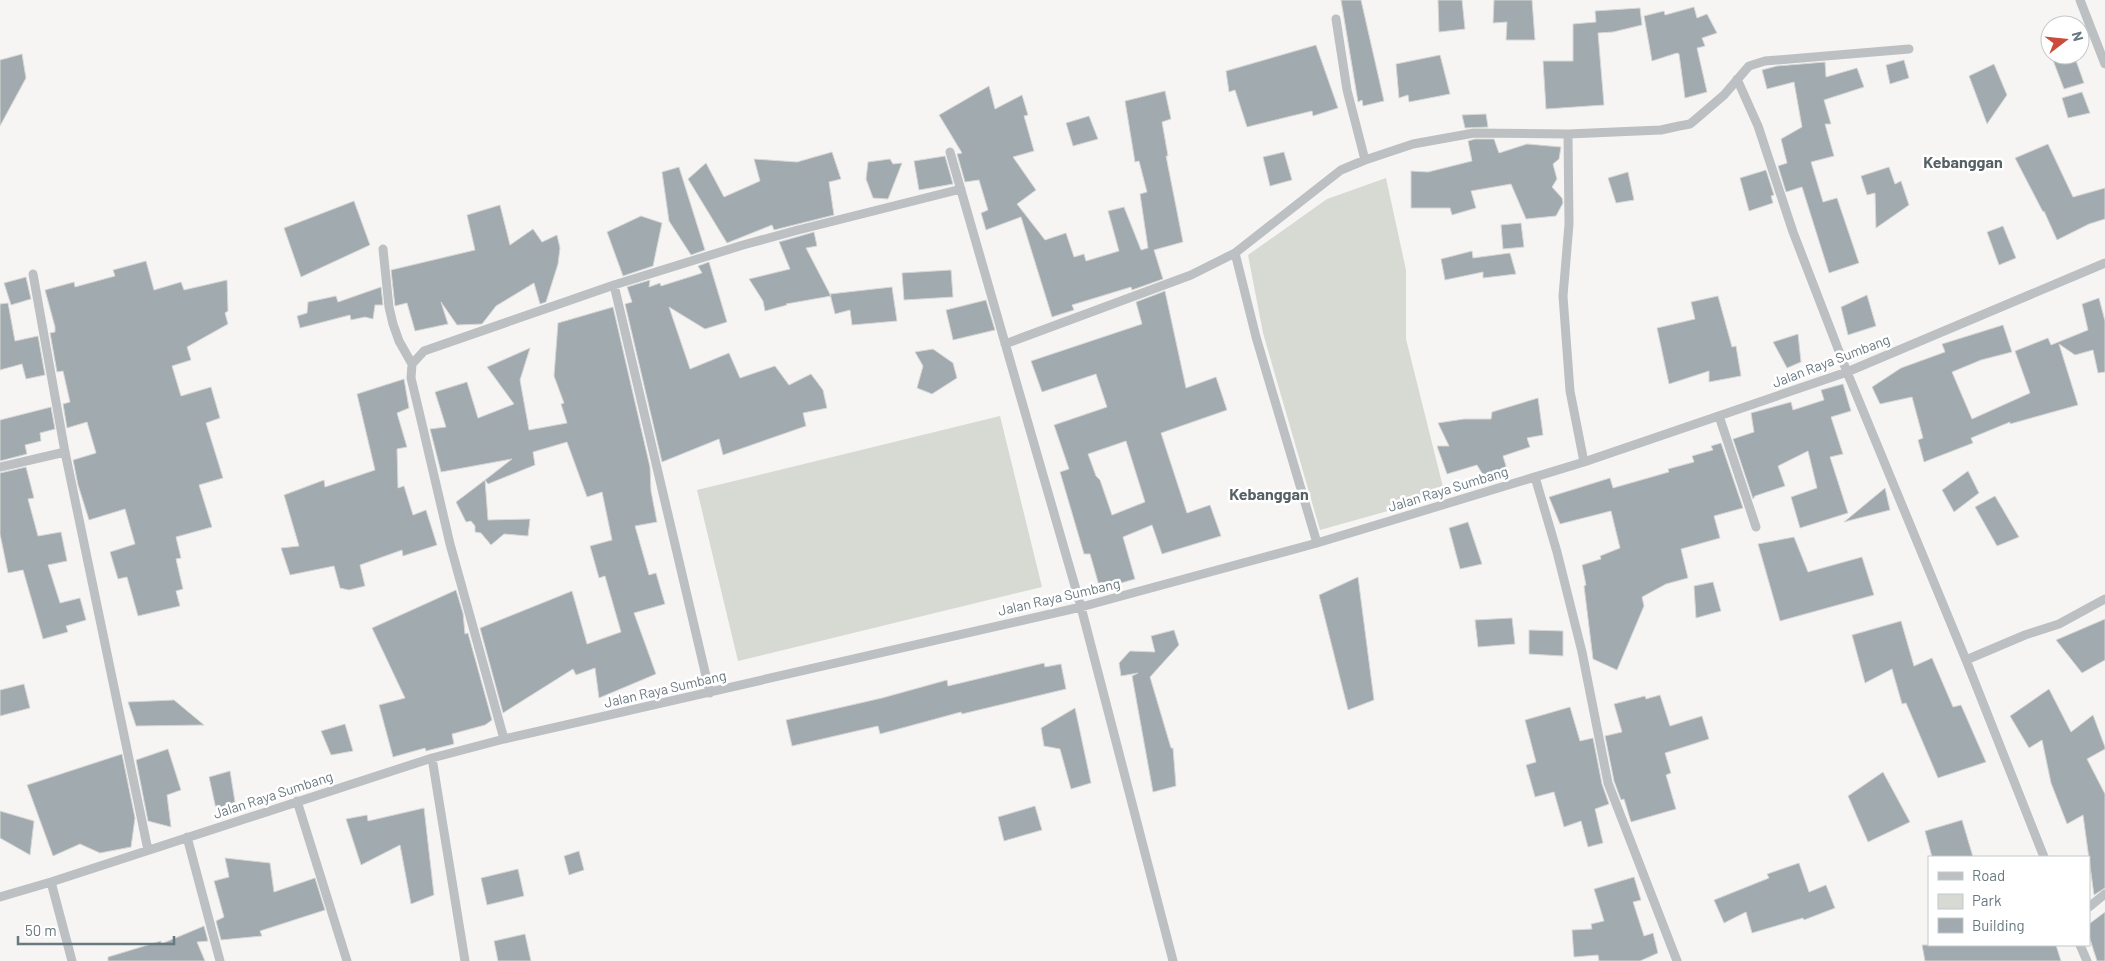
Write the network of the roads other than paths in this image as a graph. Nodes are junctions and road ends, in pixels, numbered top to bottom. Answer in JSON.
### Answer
{"nodes":[{"id":1,"x":2080,"y":0,"type":"edge"},
{"id":2,"x":1336,"y":19,"type":"dead end"},
{"id":3,"x":1909,"y":49,"type":"dead end"},
{"id":4,"x":2105,"y":64,"type":"edge"},
{"id":5,"x":1737,"y":79,"type":"junction"},
{"id":6,"x":1568,"y":134,"type":"junction"},
{"id":7,"x":950,"y":152,"type":"dead end"},
{"id":8,"x":1365,"y":160,"type":"junction"},
{"id":9,"x":961,"y":189,"type":"junction"},
{"id":10,"x":383,"y":249,"type":"dead end"},
{"id":11,"x":1235,"y":253,"type":"junction"},
{"id":12,"x":2105,"y":263,"type":"edge"},
{"id":13,"x":33,"y":274,"type":"dead end"},
{"id":14,"x":614,"y":285,"type":"junction"},
{"id":15,"x":1005,"y":344,"type":"junction"},
{"id":16,"x":412,"y":364,"type":"junction"},
{"id":17,"x":1846,"y":372,"type":"junction"},
{"id":18,"x":1719,"y":416,"type":"junction"},
{"id":19,"x":65,"y":452,"type":"junction"},
{"id":20,"x":1584,"y":462,"type":"junction"},
{"id":21,"x":0,"y":467,"type":"edge"},
{"id":22,"x":1535,"y":477,"type":"junction"},
{"id":23,"x":1756,"y":527,"type":"dead end"},
{"id":24,"x":1317,"y":543,"type":"junction"},
{"id":25,"x":2105,"y":599,"type":"edge"},
{"id":26,"x":1081,"y":608,"type":"junction"},
{"id":27,"x":1966,"y":660,"type":"junction"},
{"id":28,"x":710,"y":693,"type":"junction"},
{"id":29,"x":504,"y":739,"type":"junction"},
{"id":30,"x":432,"y":758,"type":"junction"},
{"id":31,"x":298,"y":801,"type":"junction"},
{"id":32,"x":187,"y":837,"type":"junction"},
{"id":33,"x":148,"y":850,"type":"junction"},
{"id":34,"x":2044,"y":856,"type":"edge"},
{"id":35,"x":51,"y":882,"type":"junction"},
{"id":36,"x":2105,"y":894,"type":"edge"},
{"id":37,"x":0,"y":897,"type":"edge"},
{"id":38,"x":2090,"y":907,"type":"edge"},
{"id":39,"x":2080,"y":946,"type":"edge"},
{"id":40,"x":72,"y":961,"type":"edge"},
{"id":41,"x":220,"y":961,"type":"edge"},
{"id":42,"x":346,"y":961,"type":"edge"},
{"id":43,"x":464,"y":961,"type":"edge"},
{"id":44,"x":1173,"y":961,"type":"edge"},
{"id":45,"x":1677,"y":961,"type":"edge"},
{"id":46,"x":2087,"y":961,"type":"edge"}],
"edges":[{"from":1,"to":4,"type":"street"},
{"from":2,"to":8,"type":"street"},
{"from":3,"to":5,"type":"street"},
{"from":5,"to":6,"type":"street"},
{"from":5,"to":17,"type":"street"},
{"from":6,"to":8,"type":"street"},
{"from":6,"to":20,"type":"street"},
{"from":7,"to":9,"type":"street"},
{"from":8,"to":11,"type":"street"},
{"from":9,"to":14,"type":"street"},
{"from":9,"to":15,"type":"street"},
{"from":10,"to":16,"type":"street"},
{"from":11,"to":15,"type":"street"},
{"from":11,"to":24,"type":"street"},
{"from":12,"to":17,"type":"street","name":"Jalan Raya Sumbang"},
{"from":13,"to":19,"type":"street"},
{"from":14,"to":16,"type":"street"},
{"from":14,"to":28,"type":"street"},
{"from":15,"to":26,"type":"street"},
{"from":16,"to":29,"type":"street"},
{"from":17,"to":18,"type":"street","name":"Jalan Raya Sumbang"},
{"from":17,"to":27,"type":"street"},
{"from":18,"to":20,"type":"street","name":"Jalan Raya Sumbang"},
{"from":18,"to":23,"type":"street"},
{"from":19,"to":21,"type":"street"},
{"from":19,"to":33,"type":"street"},
{"from":20,"to":22,"type":"street","name":"Jalan Raya Sumbang"},
{"from":22,"to":24,"type":"street","name":"Jalan Raya Sumbang"},
{"from":22,"to":45,"type":"street"},
{"from":24,"to":26,"type":"street","name":"Jalan Raya Sumbang"},
{"from":25,"to":27,"type":"street"},
{"from":26,"to":28,"type":"street","name":"Jalan Raya Sumbang"},
{"from":26,"to":44,"type":"street"},
{"from":27,"to":34,"type":"street"},
{"from":28,"to":29,"type":"street","name":"Jalan Raya Sumbang"},
{"from":29,"to":30,"type":"street","name":"Jalan Raya Sumbang"},
{"from":30,"to":31,"type":"street","name":"Jalan Raya Sumbang"},
{"from":30,"to":43,"type":"street"},
{"from":31,"to":32,"type":"street","name":"Jalan Raya Sumbang"},
{"from":31,"to":42,"type":"street"},
{"from":32,"to":33,"type":"street","name":"Jalan Raya Sumbang"},
{"from":32,"to":41,"type":"street"},
{"from":33,"to":35,"type":"street","name":"Jalan Raya Sumbang"},
{"from":35,"to":37,"type":"street","name":"Jalan Raya Sumbang"},
{"from":35,"to":40,"type":"street"},
{"from":36,"to":38,"type":"street"},
{"from":39,"to":46,"type":"street"}]}
